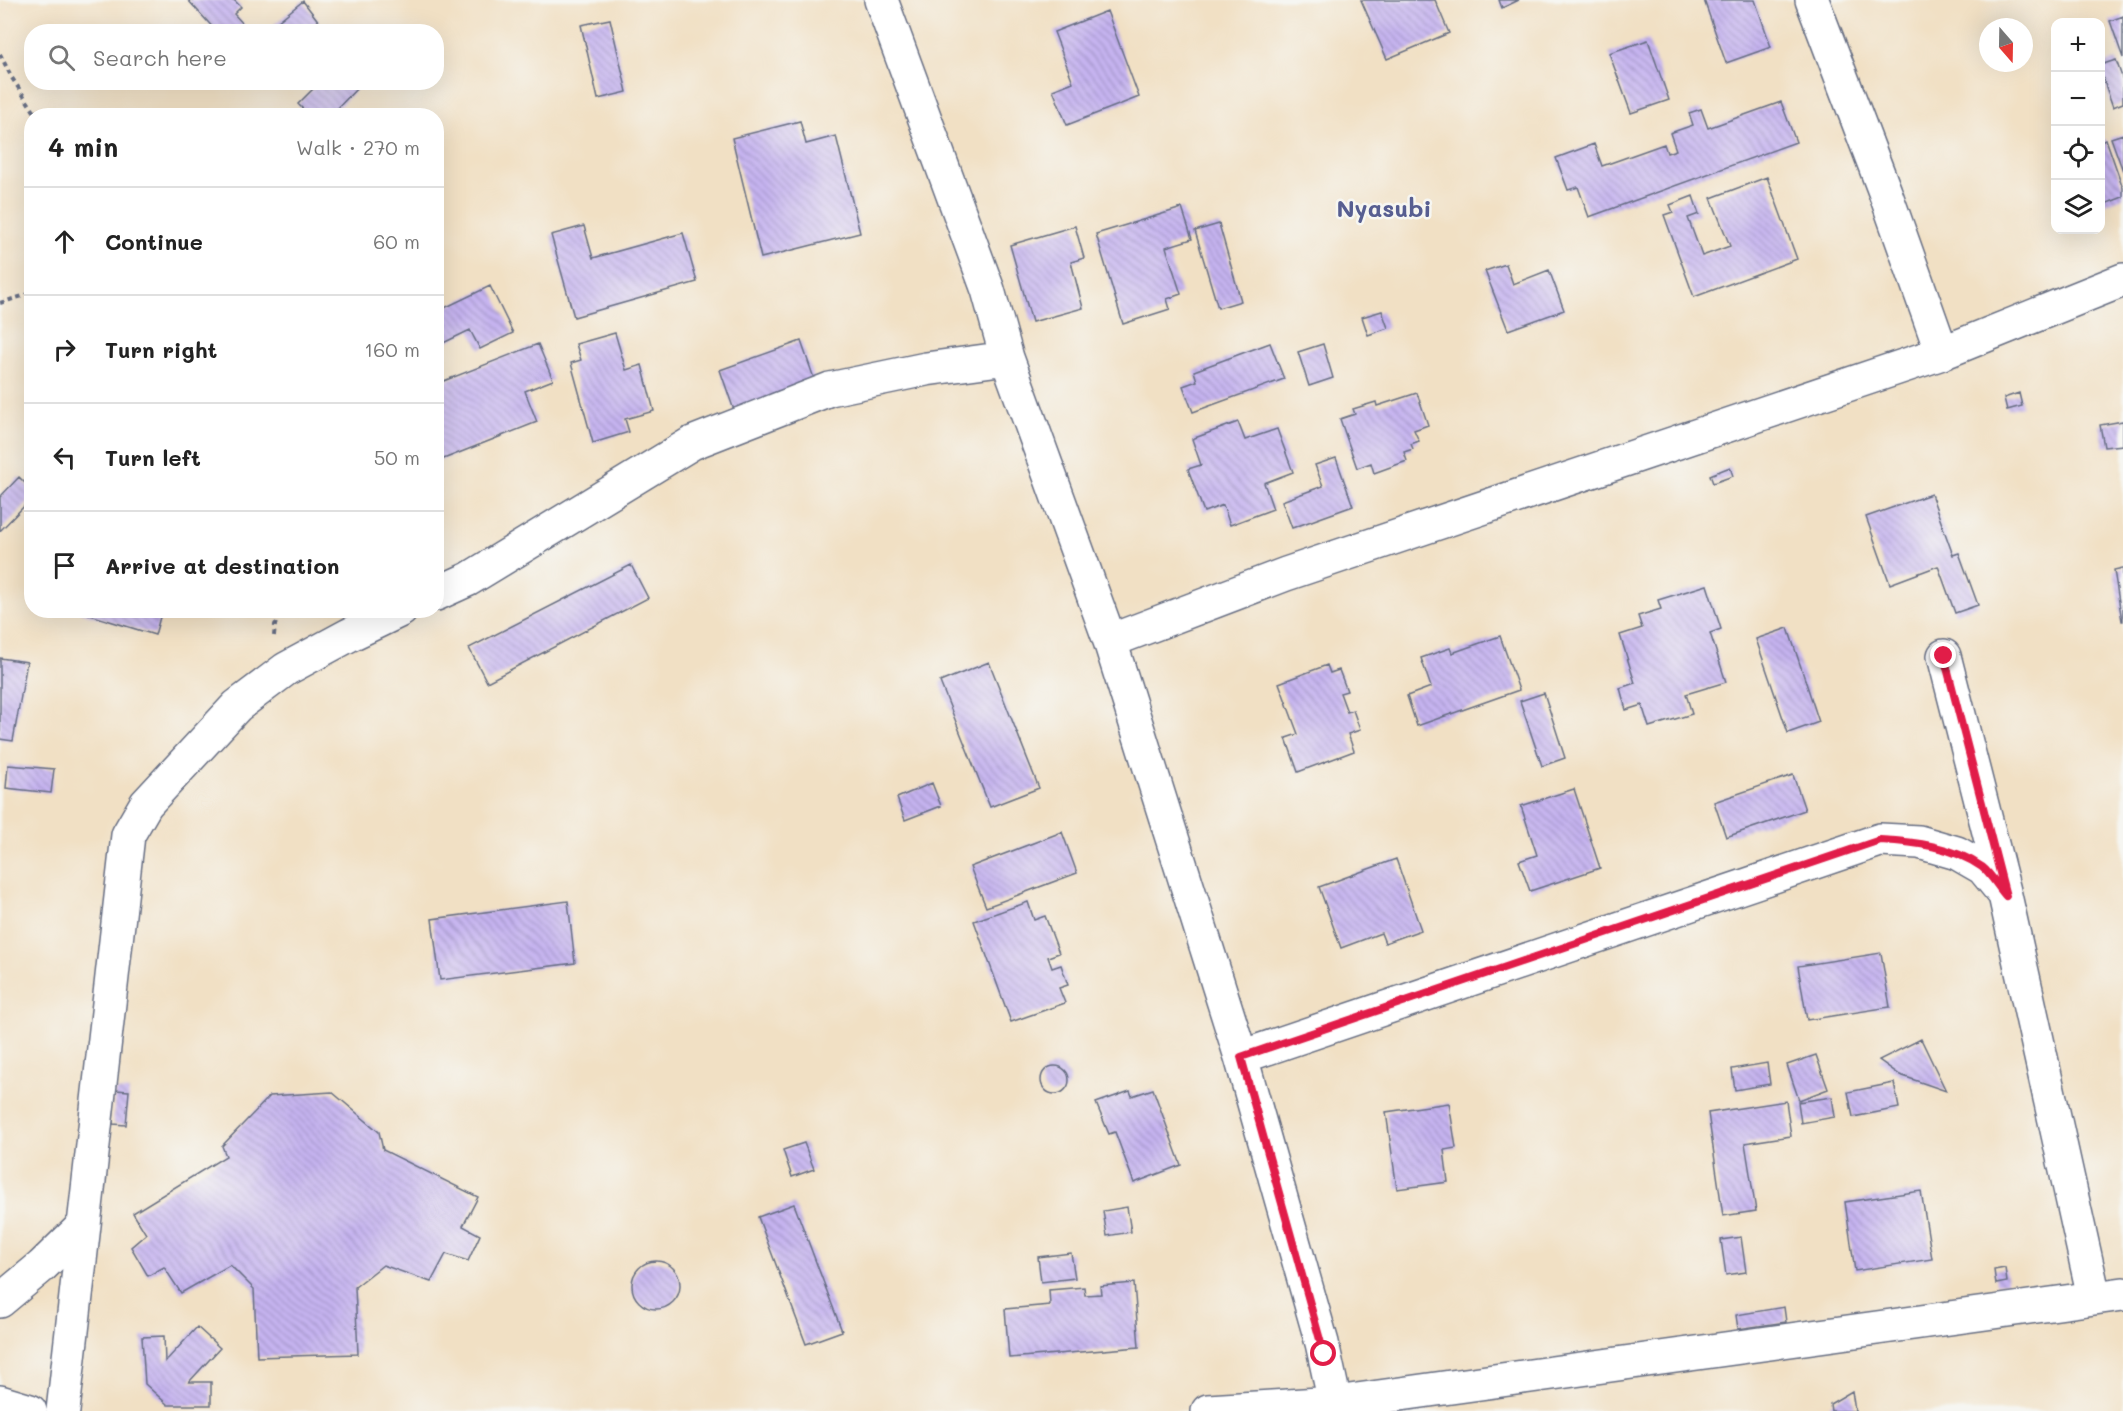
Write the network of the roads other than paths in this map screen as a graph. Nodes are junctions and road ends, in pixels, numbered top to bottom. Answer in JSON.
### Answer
{"nodes":[{"id":1,"x":881,"y":0,"type":"edge"},
{"id":2,"x":1812,"y":0,"type":"edge"},
{"id":3,"x":2123,"y":280,"type":"edge"},
{"id":4,"x":1942,"y":353,"type":"junction"},
{"id":5,"x":1007,"y":358,"type":"junction"},
{"id":6,"x":444,"y":590,"type":"edge"},
{"id":7,"x":384,"y":618,"type":"edge"},
{"id":8,"x":1110,"y":641,"type":"junction"},
{"id":9,"x":1944,"y":656,"type":"dead end"},
{"id":10,"x":2006,"y":896,"type":"junction"},
{"id":11,"x":1241,"y":1057,"type":"junction"},
{"id":12,"x":84,"y":1225,"type":"junction"},
{"id":13,"x":2109,"y":1296,"type":"edge"},
{"id":14,"x":0,"y":1301,"type":"edge"},
{"id":15,"x":0,"y":1402,"type":"edge"},
{"id":16,"x":1335,"y":1403,"type":"junction"},
{"id":17,"x":30,"y":1411,"type":"edge"},
{"id":18,"x":63,"y":1411,"type":"edge"},
{"id":19,"x":1208,"y":1411,"type":"edge"}],
"edges":[{"from":1,"to":5,"type":"street"},
{"from":2,"to":4,"type":"street"},
{"from":3,"to":4,"type":"street"},
{"from":4,"to":8,"type":"street"},
{"from":5,"to":6,"type":"street"},
{"from":5,"to":8,"type":"street"},
{"from":7,"to":12,"type":"street"},
{"from":8,"to":11,"type":"street"},
{"from":9,"to":10,"type":"street"},
{"from":10,"to":11,"type":"street"},
{"from":10,"to":13,"type":"street"},
{"from":11,"to":16,"type":"street"},
{"from":12,"to":14,"type":"street"},
{"from":12,"to":18,"type":"street"},
{"from":13,"to":16,"type":"street"},
{"from":15,"to":17,"type":"street"},
{"from":16,"to":19,"type":"street"}]}
